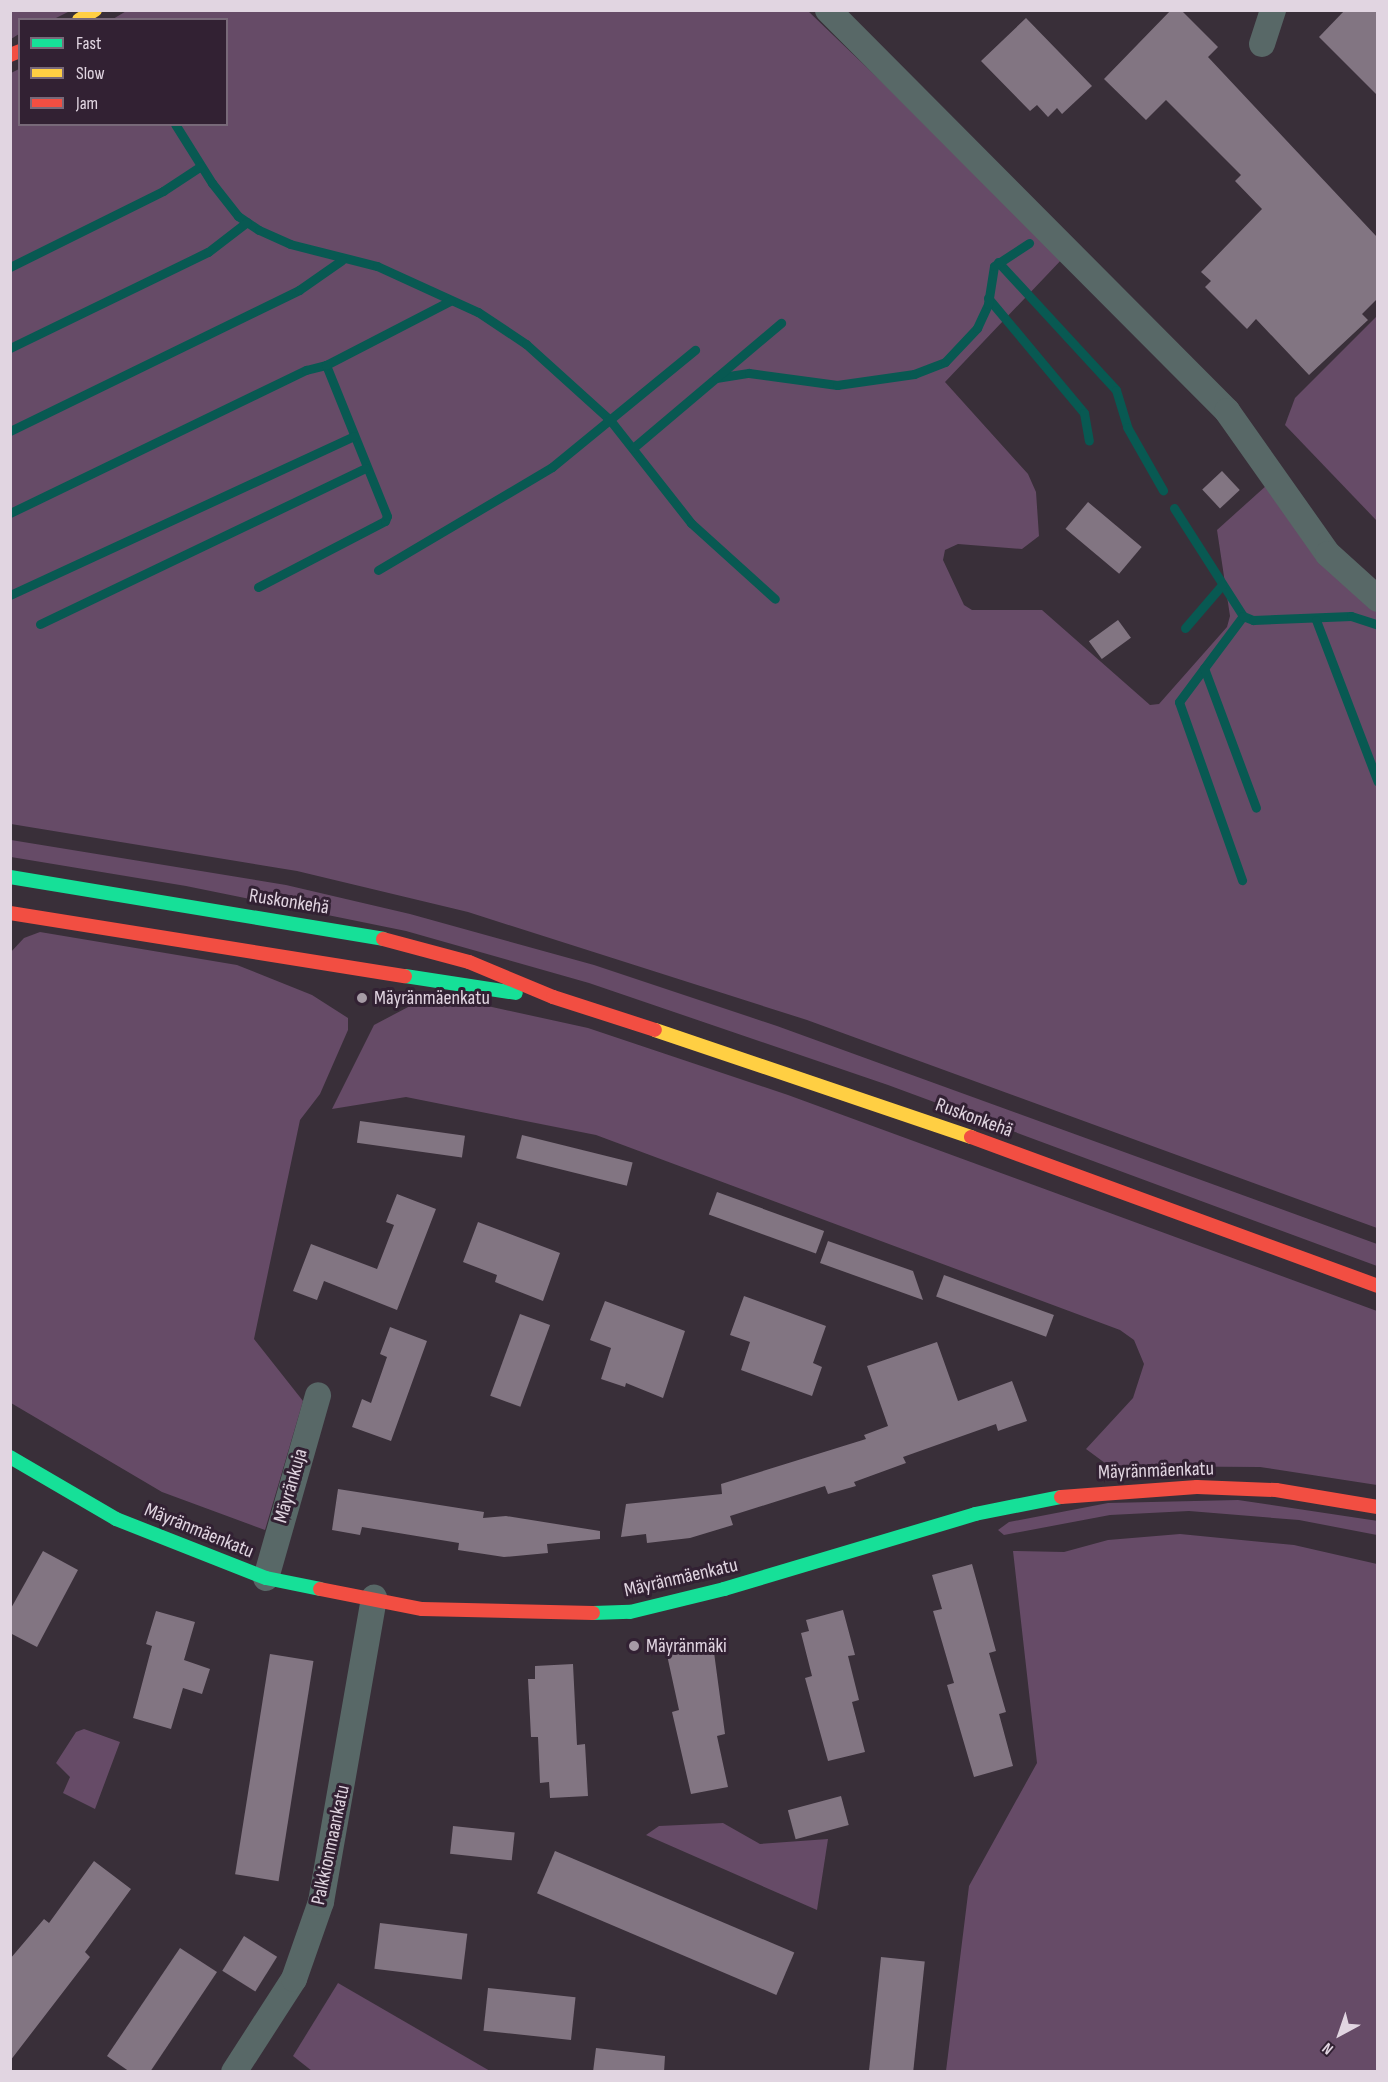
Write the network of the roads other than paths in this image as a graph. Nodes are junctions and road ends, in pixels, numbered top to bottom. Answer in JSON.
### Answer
{"nodes":[{"id":1,"x":95,"y":10,"type":"edge"},
{"id":2,"x":828,"y":10,"type":"edge"},
{"id":3,"x":1273,"y":10,"type":"edge"},
{"id":4,"x":82,"y":18,"type":"edge"},
{"id":5,"x":1262,"y":44,"type":"dead end"},
{"id":6,"x":1377,"y":600,"type":"edge"},
{"id":7,"x":10,"y":877,"type":"edge"},
{"id":8,"x":10,"y":913,"type":"edge"},
{"id":9,"x":553,"y":997,"type":"junction"},
{"id":10,"x":1377,"y":1286,"type":"edge"},
{"id":11,"x":318,"y":1395,"type":"dead end"},
{"id":12,"x":10,"y":1457,"type":"edge"},
{"id":13,"x":1377,"y":1507,"type":"edge"},
{"id":14,"x":266,"y":1578,"type":"junction"},
{"id":15,"x":374,"y":1598,"type":"junction"},
{"id":16,"x":234,"y":2072,"type":"edge"}],
"edges":[{"from":1,"to":4,"type":"main road"},
{"from":2,"to":6,"type":"street"},
{"from":3,"to":5,"type":"street"},
{"from":7,"to":9,"type":"main road","name":"Ruskonkehä"},
{"from":8,"to":9,"type":"main road","name":"Ruskonkehä"},
{"from":9,"to":10,"type":"main road","name":"Ruskonkehä"},
{"from":11,"to":14,"type":"street","name":"Mäyränkuja"},
{"from":12,"to":14,"type":"main road","name":"Mäyränmäenkatu"},
{"from":13,"to":15,"type":"main road","name":"Mäyränmäenkatu"},
{"from":14,"to":15,"type":"main road","name":"Mäyränmäenkatu"},
{"from":15,"to":16,"type":"street","name":"Palkkionmaankatu"}]}
